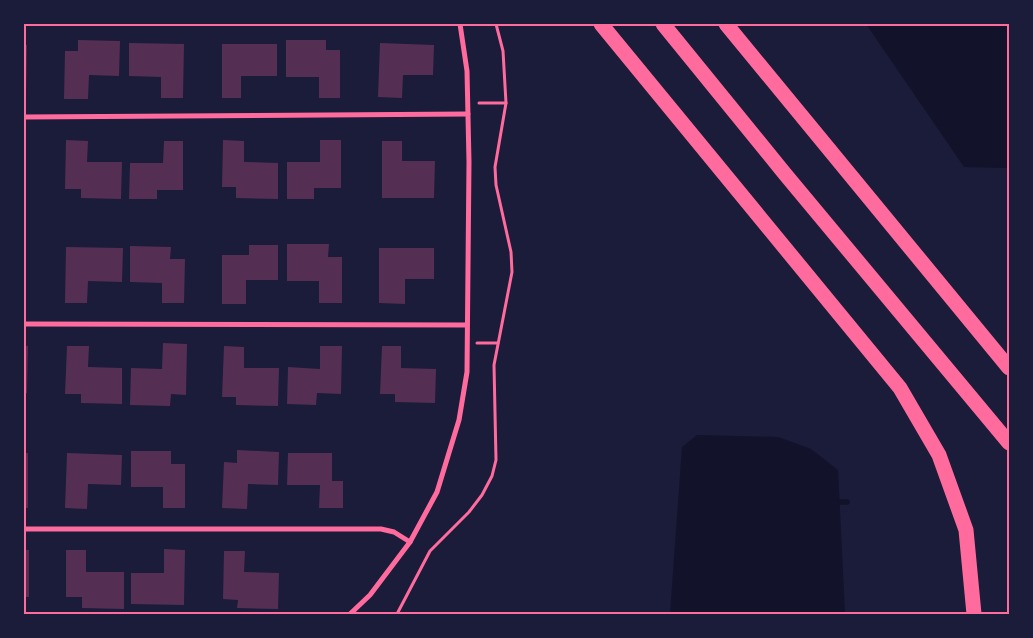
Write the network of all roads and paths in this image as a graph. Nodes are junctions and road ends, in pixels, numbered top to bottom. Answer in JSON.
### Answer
{"nodes":[{"id":1,"x":460,"y":24,"type":"edge"},
{"id":2,"x":496,"y":24,"type":"edge"},
{"id":3,"x":601,"y":24,"type":"edge"},
{"id":4,"x":663,"y":24,"type":"edge"},
{"id":5,"x":726,"y":24,"type":"edge"},
{"id":6,"x":506,"y":103,"type":"junction"},
{"id":7,"x":468,"y":104,"type":"junction"},
{"id":8,"x":468,"y":114,"type":"junction"},
{"id":9,"x":24,"y":117,"type":"edge"},
{"id":10,"x":24,"y":324,"type":"edge"},
{"id":11,"x":466,"y":325,"type":"junction"},
{"id":12,"x":466,"y":343,"type":"junction"},
{"id":13,"x":498,"y":343,"type":"junction"},
{"id":14,"x":1009,"y":368,"type":"edge"},
{"id":15,"x":1009,"y":443,"type":"edge"},
{"id":16,"x":24,"y":529,"type":"edge"},
{"id":17,"x":410,"y":542,"type":"junction"},
{"id":18,"x":350,"y":614,"type":"edge"},
{"id":19,"x":396,"y":614,"type":"edge"},
{"id":20,"x":974,"y":614,"type":"edge"}],
"edges":[{"from":1,"to":7,"type":"street"},
{"from":2,"to":6,"type":"path"},
{"from":3,"to":20,"type":"highway"},
{"from":4,"to":15,"type":"highway"},
{"from":5,"to":14,"type":"highway"},
{"from":6,"to":7,"type":"path"},
{"from":6,"to":13,"type":"path"},
{"from":7,"to":8,"type":"street"},
{"from":8,"to":9,"type":"street"},
{"from":8,"to":11,"type":"street"},
{"from":10,"to":11,"type":"street"},
{"from":11,"to":12,"type":"street"},
{"from":12,"to":13,"type":"path"},
{"from":12,"to":17,"type":"street"},
{"from":13,"to":19,"type":"path"},
{"from":16,"to":17,"type":"street"},
{"from":17,"to":18,"type":"street"}]}
